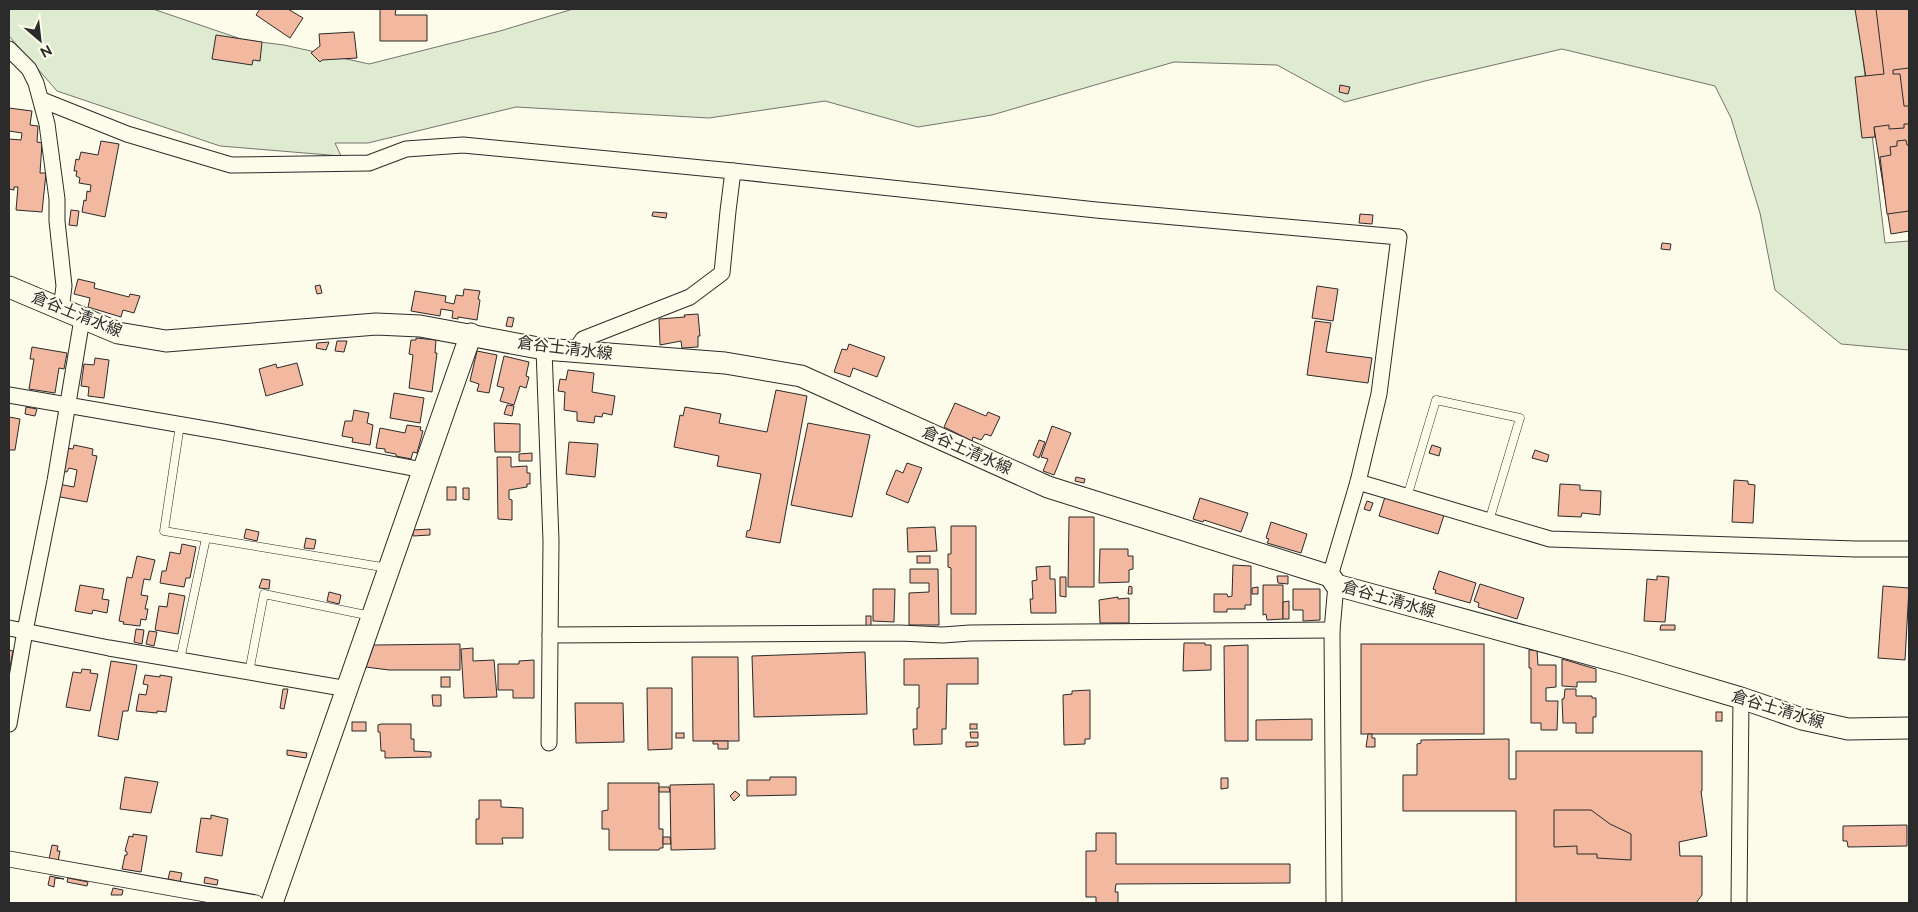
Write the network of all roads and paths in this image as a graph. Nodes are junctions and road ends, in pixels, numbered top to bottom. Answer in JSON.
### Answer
{"nodes":[{"id":1,"x":9,"y":49,"type":"edge"},
{"id":2,"x":42,"y":100,"type":"junction"},
{"id":3,"x":734,"y":171,"type":"junction"},
{"id":4,"x":9,"y":286,"type":"edge"},
{"id":5,"x":61,"y":310,"type":"junction"},
{"id":6,"x":82,"y":319,"type":"junction"},
{"id":7,"x":471,"y":334,"type":"junction"},
{"id":8,"x":544,"y":349,"type":"junction"},
{"id":9,"x":575,"y":351,"type":"junction"},
{"id":10,"x":9,"y":395,"type":"edge"},
{"id":11,"x":67,"y":405,"type":"junction"},
{"id":12,"x":180,"y":425,"type":"junction"},
{"id":13,"x":424,"y":470,"type":"junction"},
{"id":14,"x":1358,"y":482,"type":"junction"},
{"id":15,"x":1407,"y":497,"type":"junction"},
{"id":16,"x":1489,"y":521,"type":"junction"},
{"id":17,"x":206,"y":538,"type":"junction"},
{"id":18,"x":1909,"y":549,"type":"edge"},
{"id":19,"x":390,"y":569,"type":"junction"},
{"id":20,"x":1333,"y":581,"type":"junction"},
{"id":21,"x":373,"y":617,"type":"junction"},
{"id":22,"x":9,"y":628,"type":"edge"},
{"id":23,"x":1332,"y":630,"type":"junction"},
{"id":24,"x":25,"y":631,"type":"junction"},
{"id":25,"x":550,"y":635,"type":"junction"},
{"id":26,"x":180,"y":660,"type":"junction"},
{"id":27,"x":249,"y":672,"type":"junction"},
{"id":28,"x":348,"y":689,"type":"junction"},
{"id":29,"x":1741,"y":698,"type":"junction"},
{"id":30,"x":9,"y":724,"type":"edge"},
{"id":31,"x":1909,"y":728,"type":"edge"},
{"id":32,"x":549,"y":743,"type":"dead end"},
{"id":33,"x":9,"y":859,"type":"edge"},
{"id":34,"x":256,"y":903,"type":"edge"},
{"id":35,"x":272,"y":903,"type":"edge"},
{"id":36,"x":1334,"y":903,"type":"edge"},
{"id":37,"x":1739,"y":903,"type":"edge"}],
"edges":[{"from":1,"to":2,"type":"street"},
{"from":2,"to":3,"type":"street"},
{"from":2,"to":5,"type":"street"},
{"from":3,"to":9,"type":"street"},
{"from":3,"to":14,"type":"street"},
{"from":4,"to":5,"type":"main road","name":"倉谷土清水線"},
{"from":5,"to":6,"type":"main road","name":"倉谷土清水線"},
{"from":6,"to":7,"type":"main road","name":"倉谷土清水線"},
{"from":6,"to":11,"type":"street"},
{"from":7,"to":8,"type":"main road","name":"倉谷土清水線"},
{"from":7,"to":13,"type":"main road"},
{"from":8,"to":9,"type":"main road","name":"倉谷土清水線"},
{"from":8,"to":25,"type":"street"},
{"from":9,"to":20,"type":"main road","name":"倉谷土清水線"},
{"from":10,"to":11,"type":"street"},
{"from":11,"to":12,"type":"street"},
{"from":11,"to":24,"type":"street"},
{"from":12,"to":13,"type":"street"},
{"from":12,"to":17,"type":"lane"},
{"from":13,"to":19,"type":"main road"},
{"from":14,"to":15,"type":"street"},
{"from":14,"to":20,"type":"street"},
{"from":15,"to":16,"type":"street"},
{"from":15,"to":16,"type":"lane"},
{"from":16,"to":18,"type":"street"},
{"from":17,"to":19,"type":"lane"},
{"from":17,"to":26,"type":"lane"},
{"from":19,"to":21,"type":"main road"},
{"from":20,"to":23,"type":"street"},
{"from":20,"to":29,"type":"main road","name":"倉谷土清水線"},
{"from":21,"to":27,"type":"lane"},
{"from":21,"to":28,"type":"main road"},
{"from":22,"to":24,"type":"street"},
{"from":23,"to":25,"type":"street"},
{"from":23,"to":36,"type":"street"},
{"from":24,"to":26,"type":"street"},
{"from":24,"to":30,"type":"street"},
{"from":25,"to":32,"type":"street"},
{"from":26,"to":27,"type":"street"},
{"from":27,"to":28,"type":"street"},
{"from":28,"to":35,"type":"main road"},
{"from":29,"to":31,"type":"main road","name":"倉谷土清水線"},
{"from":29,"to":37,"type":"street"},
{"from":33,"to":34,"type":"street"}]}
